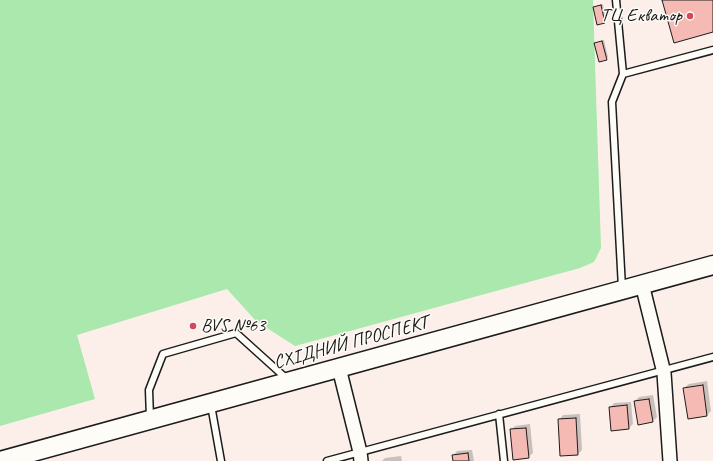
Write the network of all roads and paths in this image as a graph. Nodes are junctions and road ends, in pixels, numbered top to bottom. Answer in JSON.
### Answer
{"nodes":[{"id":1,"x":616,"y":0,"type":"edge"},
{"id":2,"x":713,"y":50,"type":"edge"},
{"id":3,"x":623,"y":74,"type":"junction"},
{"id":4,"x":713,"y":265,"type":"edge"},
{"id":5,"x":642,"y":284,"type":"junction"},
{"id":6,"x":622,"y":290,"type":"junction"},
{"id":7,"x":713,"y":357,"type":"edge"},
{"id":8,"x":339,"y":368,"type":"junction"},
{"id":9,"x":663,"y":370,"type":"junction"},
{"id":10,"x":290,"y":381,"type":"junction"},
{"id":11,"x":211,"y":403,"type":"junction"},
{"id":12,"x":499,"y":414,"type":"junction"},
{"id":13,"x":150,"y":420,"type":"junction"},
{"id":14,"x":361,"y":456,"type":"edge"},
{"id":15,"x":0,"y":461,"type":"edge"},
{"id":16,"x":221,"y":461,"type":"edge"},
{"id":17,"x":327,"y":461,"type":"edge"},
{"id":18,"x":504,"y":461,"type":"edge"},
{"id":19,"x":670,"y":461,"type":"edge"}],
"edges":[{"from":1,"to":3,"type":"lane"},
{"from":2,"to":3,"type":"lane"},
{"from":3,"to":6,"type":"lane"},
{"from":4,"to":5,"type":"main road","name":"СХІДНИЙ ПРОСПЕКТ"},
{"from":5,"to":6,"type":"main road","name":"СХІДНИЙ ПРОСПЕКТ"},
{"from":5,"to":9,"type":"street"},
{"from":6,"to":8,"type":"main road","name":"СХІДНИЙ ПРОСПЕКТ"},
{"from":7,"to":9,"type":"lane"},
{"from":8,"to":10,"type":"main road","name":"СХІДНИЙ ПРОСПЕКТ"},
{"from":8,"to":14,"type":"street"},
{"from":9,"to":12,"type":"lane"},
{"from":9,"to":19,"type":"street"},
{"from":10,"to":11,"type":"main road","name":"СХІДНИЙ ПРОСПЕКТ"},
{"from":10,"to":13,"type":"lane"},
{"from":11,"to":13,"type":"main road","name":"СХІДНИЙ ПРОСПЕКТ"},
{"from":11,"to":16,"type":"lane"},
{"from":12,"to":14,"type":"lane"},
{"from":12,"to":18,"type":"lane"},
{"from":13,"to":15,"type":"main road","name":"СХІДНИЙ ПРОСПЕКТ"},
{"from":14,"to":17,"type":"lane"}]}
